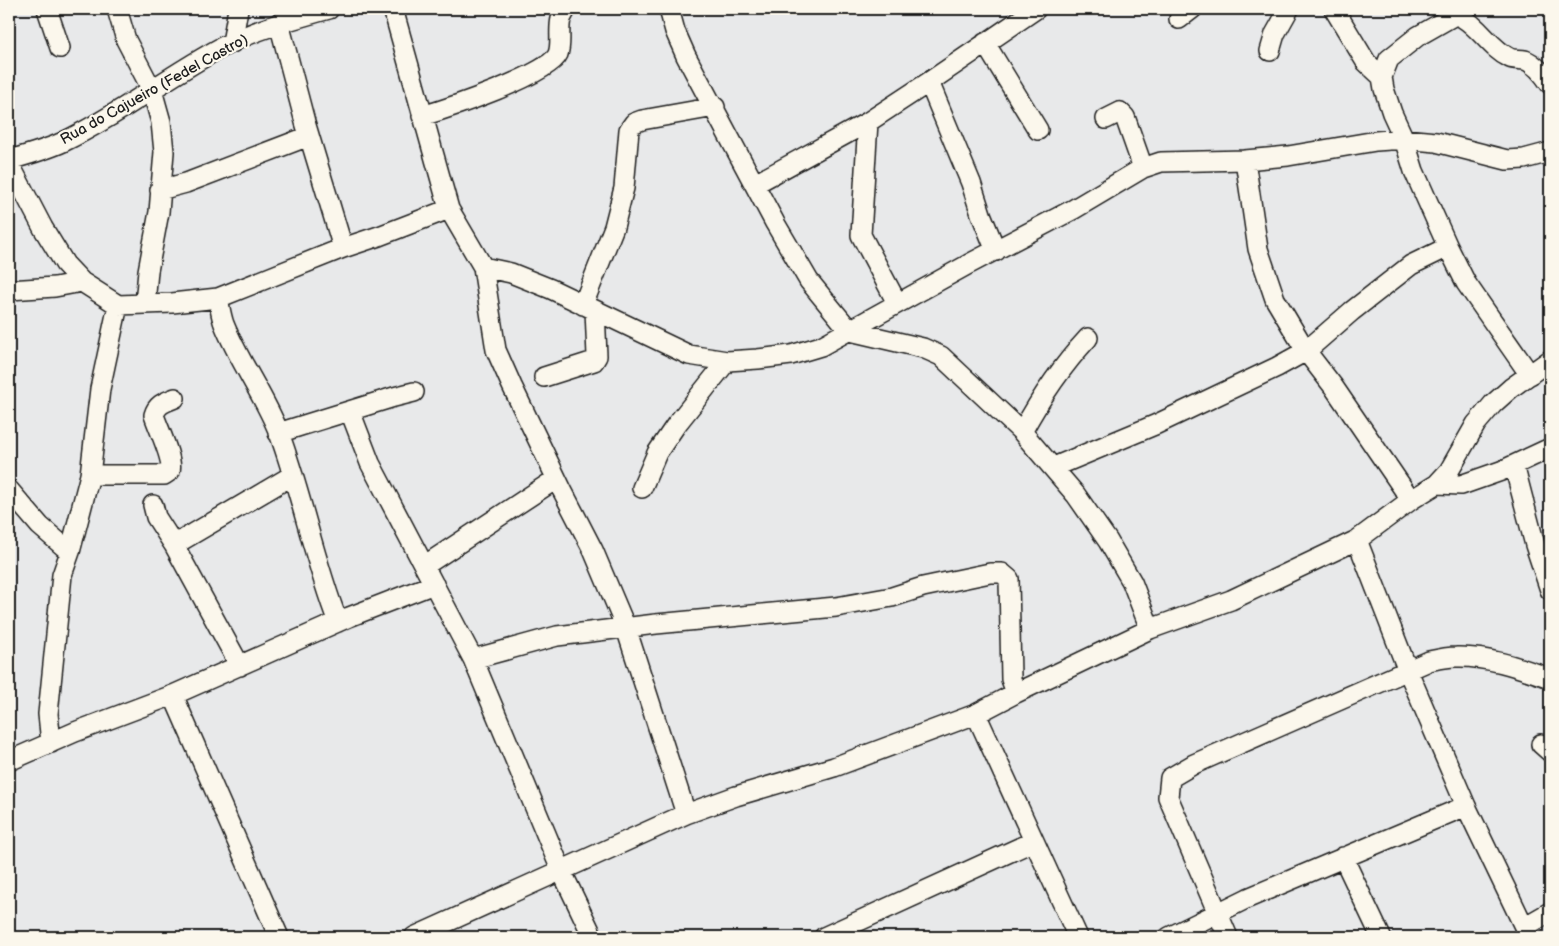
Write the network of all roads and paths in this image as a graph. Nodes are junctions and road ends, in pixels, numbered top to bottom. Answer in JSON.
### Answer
{"nodes":[{"id":1,"x":47,"y":9,"type":"edge"},
{"id":2,"x":117,"y":9,"type":"edge"},
{"id":3,"x":238,"y":9,"type":"edge"},
{"id":4,"x":329,"y":9,"type":"edge"},
{"id":5,"x":393,"y":9,"type":"edge"},
{"id":6,"x":566,"y":9,"type":"edge"},
{"id":7,"x":670,"y":9,"type":"edge"},
{"id":8,"x":1036,"y":9,"type":"edge"},
{"id":9,"x":1289,"y":9,"type":"edge"},
{"id":10,"x":1334,"y":9,"type":"edge"},
{"id":11,"x":1453,"y":12,"type":"edge"},
{"id":12,"x":279,"y":23,"type":"junction"},
{"id":13,"x":232,"y":43,"type":"junction"},
{"id":14,"x":985,"y":43,"type":"junction"},
{"id":15,"x":60,"y":48,"type":"dead end"},
{"id":16,"x":1270,"y":51,"type":"dead end"},
{"id":17,"x":1382,"y":77,"type":"junction"},
{"id":18,"x":929,"y":82,"type":"junction"},
{"id":19,"x":1550,"y":84,"type":"edge"},
{"id":20,"x":152,"y":90,"type":"junction"},
{"id":21,"x":714,"y":107,"type":"junction"},
{"id":22,"x":422,"y":116,"type":"junction"},
{"id":23,"x":1106,"y":119,"type":"dead end"},
{"id":24,"x":868,"y":122,"type":"junction"},
{"id":25,"x":1038,"y":130,"type":"dead end"},
{"id":26,"x":309,"y":136,"type":"junction"},
{"id":27,"x":1404,"y":139,"type":"junction"},
{"id":28,"x":1550,"y":152,"type":"edge"},
{"id":29,"x":1245,"y":160,"type":"junction"},
{"id":30,"x":9,"y":161,"type":"edge"},
{"id":31,"x":1143,"y":168,"type":"junction"},
{"id":32,"x":755,"y":184,"type":"junction"},
{"id":33,"x":160,"y":190,"type":"junction"},
{"id":34,"x":449,"y":209,"type":"junction"},
{"id":35,"x":343,"y":248,"type":"junction"},
{"id":36,"x":1448,"y":248,"type":"junction"},
{"id":37,"x":996,"y":251,"type":"junction"},
{"id":38,"x":482,"y":267,"type":"junction"},
{"id":39,"x":82,"y":282,"type":"junction"},
{"id":40,"x":9,"y":290,"type":"edge"},
{"id":41,"x":218,"y":298,"type":"junction"},
{"id":42,"x":897,"y":303,"type":"junction"},
{"id":43,"x":145,"y":304,"type":"junction"},
{"id":44,"x":118,"y":305,"type":"junction"},
{"id":45,"x":589,"y":307,"type":"junction"},
{"id":46,"x":850,"y":331,"type":"junction"},
{"id":47,"x":1088,"y":338,"type":"dead end"},
{"id":48,"x":1306,"y":351,"type":"junction"},
{"id":49,"x":1550,"y":360,"type":"edge"},
{"id":50,"x":727,"y":361,"type":"junction"},
{"id":51,"x":1530,"y":375,"type":"junction"},
{"id":52,"x":544,"y":376,"type":"dead end"},
{"id":53,"x":414,"y":392,"type":"dead end"},
{"id":54,"x":175,"y":398,"type":"dead end"},
{"id":55,"x":350,"y":411,"type":"junction"},
{"id":56,"x":278,"y":432,"type":"junction"},
{"id":57,"x":1022,"y":432,"type":"junction"},
{"id":58,"x":1550,"y":448,"type":"edge"},
{"id":59,"x":1514,"y":465,"type":"junction"},
{"id":60,"x":1054,"y":467,"type":"junction"},
{"id":61,"x":90,"y":475,"type":"junction"},
{"id":62,"x":293,"y":475,"type":"junction"},
{"id":63,"x":556,"y":479,"type":"junction"},
{"id":64,"x":1437,"y":484,"type":"junction"},
{"id":65,"x":642,"y":488,"type":"dead end"},
{"id":66,"x":9,"y":490,"type":"edge"},
{"id":67,"x":1411,"y":500,"type":"junction"},
{"id":68,"x":153,"y":505,"type":"dead end"},
{"id":69,"x":1357,"y":540,"type":"junction"},
{"id":70,"x":174,"y":545,"type":"junction"},
{"id":71,"x":70,"y":552,"type":"junction"},
{"id":72,"x":424,"y":566,"type":"junction"},
{"id":73,"x":434,"y":584,"type":"junction"},
{"id":74,"x":1550,"y":590,"type":"edge"},
{"id":75,"x":338,"y":622,"type":"junction"},
{"id":76,"x":626,"y":628,"type":"junction"},
{"id":77,"x":1150,"y":629,"type":"junction"},
{"id":78,"x":473,"y":659,"type":"junction"},
{"id":79,"x":240,"y":666,"type":"junction"},
{"id":80,"x":1408,"y":671,"type":"junction"},
{"id":81,"x":1550,"y":678,"type":"edge"},
{"id":82,"x":1016,"y":693,"type":"junction"},
{"id":83,"x":174,"y":695,"type":"junction"},
{"id":84,"x":976,"y":714,"type":"junction"},
{"id":85,"x":51,"y":742,"type":"junction"},
{"id":86,"x":9,"y":761,"type":"edge"},
{"id":87,"x":1466,"y":806,"type":"junction"},
{"id":88,"x":686,"y":814,"type":"junction"},
{"id":89,"x":1034,"y":841,"type":"junction"},
{"id":90,"x":1343,"y":857,"type":"junction"},
{"id":91,"x":560,"y":870,"type":"junction"},
{"id":92,"x":1550,"y":912,"type":"edge"},
{"id":93,"x":1216,"y":913,"type":"junction"},
{"id":94,"x":1526,"y":932,"type":"edge"},
{"id":95,"x":279,"y":937,"type":"edge"},
{"id":96,"x":414,"y":937,"type":"edge"},
{"id":97,"x":593,"y":937,"type":"edge"},
{"id":98,"x":824,"y":937,"type":"edge"},
{"id":99,"x":1078,"y":937,"type":"edge"},
{"id":100,"x":1169,"y":937,"type":"edge"},
{"id":101,"x":1228,"y":937,"type":"edge"},
{"id":102,"x":1381,"y":937,"type":"edge"}],
"edges":[{"from":1,"to":15,"type":"street"},
{"from":2,"to":20,"type":"street"},
{"from":3,"to":13,"type":"street"},
{"from":4,"to":12,"type":"street","name":"Rua do Cajueiro (Fedel Castro)"},
{"from":5,"to":22,"type":"street"},
{"from":6,"to":22,"type":"street"},
{"from":7,"to":21,"type":"street"},
{"from":8,"to":14,"type":"street"},
{"from":9,"to":16,"type":"street"},
{"from":10,"to":17,"type":"street"},
{"from":11,"to":17,"type":"street"},
{"from":11,"to":19,"type":"street"},
{"from":12,"to":13,"type":"street","name":"Rua do Cajueiro (Fedel Castro)"},
{"from":12,"to":26,"type":"street"},
{"from":13,"to":20,"type":"street","name":"Rua do Cajueiro (Fedel Castro)"},
{"from":14,"to":18,"type":"street"},
{"from":14,"to":25,"type":"street"},
{"from":17,"to":27,"type":"street"},
{"from":18,"to":24,"type":"street"},
{"from":18,"to":37,"type":"street"},
{"from":20,"to":30,"type":"street","name":"Rua do Cajueiro (Fedel Castro)"},
{"from":20,"to":33,"type":"street"},
{"from":21,"to":32,"type":"street"},
{"from":21,"to":45,"type":"street"},
{"from":22,"to":34,"type":"street"},
{"from":23,"to":31,"type":"street"},
{"from":24,"to":32,"type":"street"},
{"from":24,"to":42,"type":"street"},
{"from":26,"to":33,"type":"street"},
{"from":26,"to":35,"type":"street"},
{"from":27,"to":28,"type":"street"},
{"from":27,"to":29,"type":"street"},
{"from":27,"to":36,"type":"street"},
{"from":29,"to":31,"type":"street"},
{"from":29,"to":48,"type":"street"},
{"from":30,"to":39,"type":"street"},
{"from":31,"to":37,"type":"street"},
{"from":32,"to":46,"type":"street"},
{"from":33,"to":43,"type":"street"},
{"from":34,"to":35,"type":"street"},
{"from":34,"to":38,"type":"street"},
{"from":35,"to":41,"type":"street"},
{"from":36,"to":48,"type":"street"},
{"from":36,"to":51,"type":"street"},
{"from":37,"to":42,"type":"street"},
{"from":38,"to":45,"type":"street"},
{"from":38,"to":63,"type":"street"},
{"from":39,"to":40,"type":"street"},
{"from":39,"to":44,"type":"street"},
{"from":41,"to":43,"type":"street"},
{"from":41,"to":56,"type":"street"},
{"from":42,"to":46,"type":"street"},
{"from":43,"to":44,"type":"street"},
{"from":44,"to":61,"type":"street"},
{"from":45,"to":50,"type":"street"},
{"from":45,"to":52,"type":"street"},
{"from":46,"to":50,"type":"street"},
{"from":46,"to":57,"type":"street"},
{"from":47,"to":57,"type":"street"},
{"from":48,"to":60,"type":"street"},
{"from":48,"to":67,"type":"street"},
{"from":49,"to":51,"type":"street"},
{"from":50,"to":65,"type":"street"},
{"from":51,"to":64,"type":"street"},
{"from":53,"to":55,"type":"street"},
{"from":54,"to":61,"type":"street"},
{"from":55,"to":56,"type":"street"},
{"from":55,"to":72,"type":"street"},
{"from":56,"to":62,"type":"street"},
{"from":57,"to":60,"type":"street"},
{"from":58,"to":59,"type":"street"},
{"from":59,"to":64,"type":"street"},
{"from":59,"to":74,"type":"street"},
{"from":60,"to":77,"type":"street"},
{"from":61,"to":71,"type":"street"},
{"from":62,"to":70,"type":"street"},
{"from":62,"to":75,"type":"street"},
{"from":63,"to":72,"type":"street"},
{"from":63,"to":76,"type":"street"},
{"from":64,"to":67,"type":"street"},
{"from":66,"to":71,"type":"street"},
{"from":67,"to":69,"type":"street"},
{"from":68,"to":70,"type":"street"},
{"from":69,"to":77,"type":"street"},
{"from":69,"to":80,"type":"street"},
{"from":70,"to":79,"type":"street"},
{"from":71,"to":85,"type":"street"},
{"from":72,"to":73,"type":"street"},
{"from":73,"to":75,"type":"street"},
{"from":73,"to":78,"type":"street"},
{"from":75,"to":79,"type":"street"},
{"from":76,"to":78,"type":"street"},
{"from":76,"to":82,"type":"street"},
{"from":76,"to":88,"type":"street"},
{"from":77,"to":82,"type":"street"},
{"from":78,"to":91,"type":"street"},
{"from":79,"to":83,"type":"street"},
{"from":80,"to":81,"type":"street"},
{"from":80,"to":87,"type":"street"},
{"from":80,"to":93,"type":"street"},
{"from":82,"to":84,"type":"street"},
{"from":83,"to":85,"type":"street"},
{"from":83,"to":95,"type":"street"},
{"from":84,"to":88,"type":"street"},
{"from":84,"to":89,"type":"street"},
{"from":85,"to":86,"type":"street"},
{"from":87,"to":90,"type":"street"},
{"from":87,"to":94,"type":"street"},
{"from":88,"to":91,"type":"street"},
{"from":89,"to":98,"type":"street"},
{"from":89,"to":99,"type":"street"},
{"from":90,"to":93,"type":"street"},
{"from":90,"to":102,"type":"street"},
{"from":91,"to":96,"type":"street"},
{"from":91,"to":97,"type":"street"},
{"from":92,"to":94,"type":"street"},
{"from":93,"to":100,"type":"street"},
{"from":93,"to":101,"type":"street"}]}
